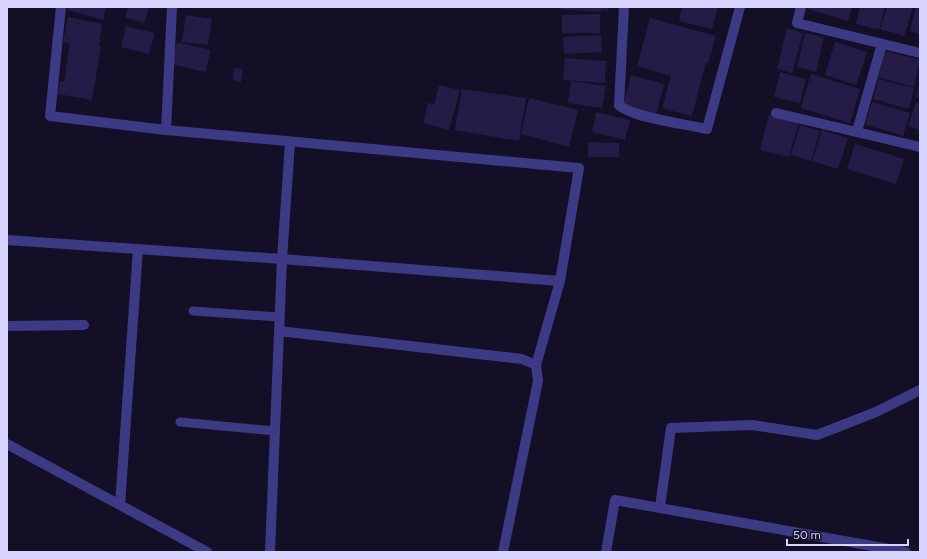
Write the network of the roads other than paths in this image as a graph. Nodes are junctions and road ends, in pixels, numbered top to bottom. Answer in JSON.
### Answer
{"nodes":[{"id":1,"x":62,"y":7,"type":"edge"},
{"id":2,"x":172,"y":7,"type":"edge"},
{"id":3,"x":624,"y":7,"type":"edge"},
{"id":4,"x":740,"y":7,"type":"edge"},
{"id":5,"x":801,"y":7,"type":"edge"},
{"id":6,"x":882,"y":44,"type":"junction"},
{"id":7,"x":920,"y":53,"type":"edge"},
{"id":8,"x":776,"y":113,"type":"dead end"},
{"id":9,"x":166,"y":130,"type":"junction"},
{"id":10,"x":857,"y":132,"type":"junction"},
{"id":11,"x":290,"y":142,"type":"junction"},
{"id":12,"x":920,"y":147,"type":"edge"},
{"id":13,"x":7,"y":240,"type":"edge"},
{"id":14,"x":138,"y":249,"type":"junction"},
{"id":15,"x":282,"y":259,"type":"junction"},
{"id":16,"x":560,"y":281,"type":"junction"},
{"id":17,"x":194,"y":310,"type":"dead end"},
{"id":18,"x":280,"y":317,"type":"junction"},
{"id":19,"x":84,"y":325,"type":"dead end"},
{"id":20,"x":7,"y":326,"type":"edge"},
{"id":21,"x":279,"y":331,"type":"junction"},
{"id":22,"x":536,"y":365,"type":"junction"},
{"id":23,"x":920,"y":390,"type":"edge"},
{"id":24,"x":180,"y":422,"type":"dead end"},
{"id":25,"x":275,"y":431,"type":"junction"},
{"id":26,"x":7,"y":444,"type":"edge"},
{"id":27,"x":120,"y":505,"type":"junction"},
{"id":28,"x":660,"y":507,"type":"junction"},
{"id":29,"x":204,"y":551,"type":"edge"},
{"id":30,"x":270,"y":552,"type":"edge"},
{"id":31,"x":503,"y":552,"type":"edge"},
{"id":32,"x":606,"y":552,"type":"edge"},
{"id":33,"x":906,"y":552,"type":"edge"}],
"edges":[{"from":1,"to":9,"type":"street"},
{"from":2,"to":9,"type":"street"},
{"from":3,"to":4,"type":"street"},
{"from":5,"to":6,"type":"street"},
{"from":6,"to":7,"type":"street"},
{"from":6,"to":10,"type":"street"},
{"from":8,"to":10,"type":"street"},
{"from":9,"to":11,"type":"street"},
{"from":10,"to":12,"type":"street"},
{"from":11,"to":15,"type":"street"},
{"from":11,"to":16,"type":"street"},
{"from":13,"to":14,"type":"street"},
{"from":14,"to":15,"type":"street"},
{"from":14,"to":27,"type":"street"},
{"from":15,"to":16,"type":"street"},
{"from":15,"to":18,"type":"street"},
{"from":16,"to":22,"type":"street"},
{"from":17,"to":18,"type":"lane"},
{"from":18,"to":21,"type":"street"},
{"from":19,"to":20,"type":"street"},
{"from":21,"to":22,"type":"street"},
{"from":21,"to":25,"type":"street"},
{"from":22,"to":31,"type":"street"},
{"from":23,"to":28,"type":"street"},
{"from":24,"to":25,"type":"lane"},
{"from":25,"to":30,"type":"street"},
{"from":26,"to":27,"type":"street"},
{"from":27,"to":29,"type":"street"},
{"from":28,"to":32,"type":"street"},
{"from":28,"to":33,"type":"street"}]}
